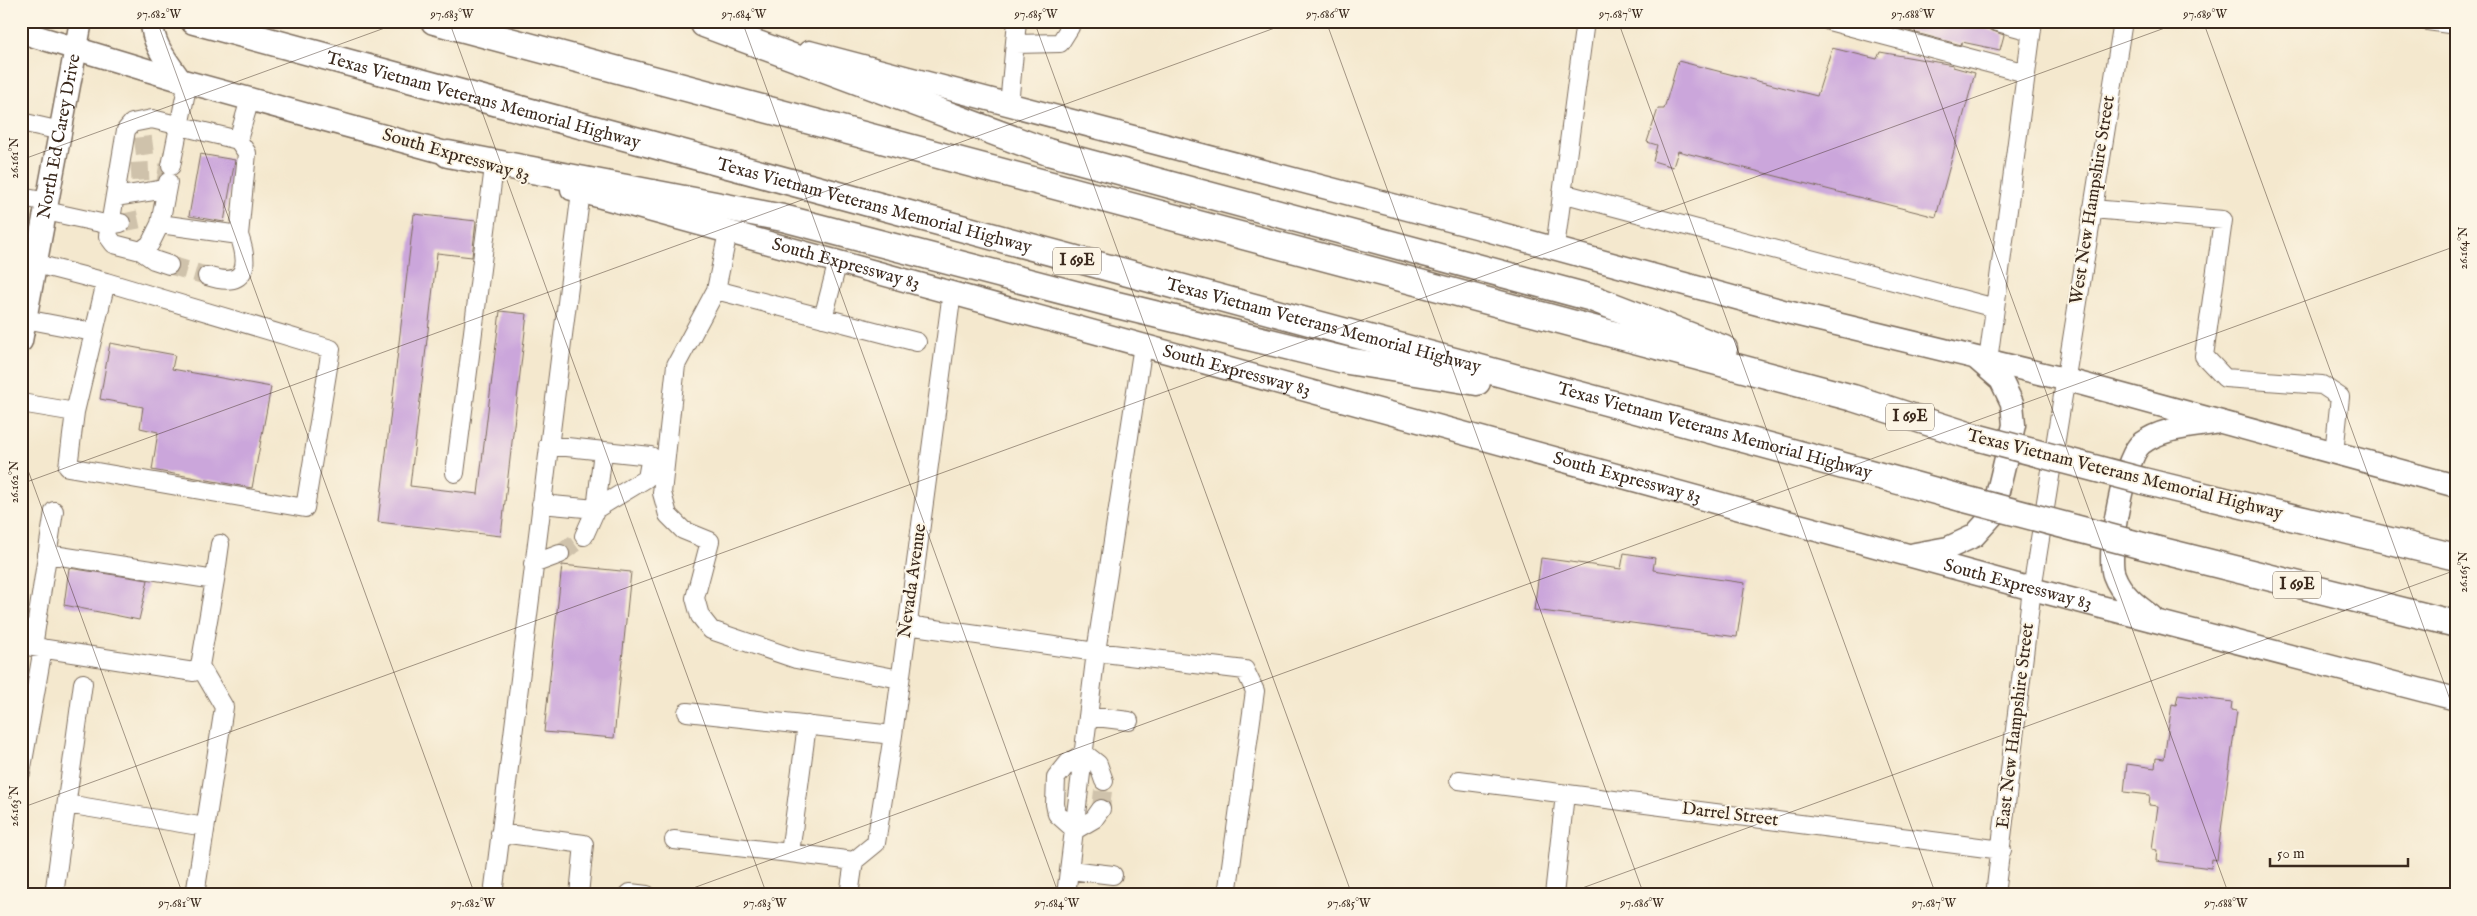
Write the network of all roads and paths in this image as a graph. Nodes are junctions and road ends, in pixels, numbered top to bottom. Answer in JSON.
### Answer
{"nodes":[{"id":1,"x":81,"y":21,"type":"edge"},
{"id":2,"x":152,"y":21,"type":"edge"},
{"id":3,"x":194,"y":21,"type":"edge"},
{"id":4,"x":434,"y":21,"type":"edge"},
{"id":5,"x":1018,"y":21,"type":"edge"},
{"id":6,"x":1070,"y":21,"type":"edge"},
{"id":7,"x":1585,"y":21,"type":"edge"},
{"id":8,"x":1829,"y":21,"type":"edge"},
{"id":9,"x":1994,"y":21,"type":"edge"},
{"id":10,"x":2122,"y":21,"type":"edge"},
{"id":11,"x":2428,"y":21,"type":"edge"},
{"id":12,"x":699,"y":22,"type":"edge"},
{"id":13,"x":2456,"y":25,"type":"edge"},
{"id":14,"x":2032,"y":26,"type":"edge"},
{"id":15,"x":21,"y":32,"type":"edge"},
{"id":16,"x":1015,"y":44,"type":"junction"},
{"id":17,"x":77,"y":49,"type":"junction"},
{"id":18,"x":2026,"y":73,"type":"junction"},
{"id":19,"x":184,"y":81,"type":"junction"},
{"id":20,"x":250,"y":100,"type":"junction"},
{"id":21,"x":1009,"y":105,"type":"junction"},
{"id":22,"x":21,"y":122,"type":"edge"},
{"id":23,"x":61,"y":132,"type":"junction"},
{"id":24,"x":177,"y":134,"type":"junction"},
{"id":25,"x":238,"y":140,"type":"junction"},
{"id":26,"x":158,"y":144,"type":"tunnel mouth"},
{"id":27,"x":448,"y":154,"type":"junction"},
{"id":28,"x":494,"y":167,"type":"junction"},
{"id":29,"x":168,"y":179,"type":"junction"},
{"id":30,"x":581,"y":191,"type":"junction"},
{"id":31,"x":1562,"y":193,"type":"junction"},
{"id":32,"x":21,"y":197,"type":"edge"},
{"id":33,"x":115,"y":197,"type":"junction"},
{"id":34,"x":47,"y":207,"type":"junction"},
{"id":35,"x":2092,"y":209,"type":"junction"},
{"id":36,"x":155,"y":219,"type":"junction"},
{"id":37,"x":116,"y":224,"type":"junction"},
{"id":38,"x":728,"y":232,"type":"junction"},
{"id":39,"x":239,"y":235,"type":"junction"},
{"id":40,"x":1554,"y":248,"type":"junction"},
{"id":41,"x":141,"y":251,"type":"junction"},
{"id":42,"x":838,"y":261,"type":"junction"},
{"id":43,"x":28,"y":263,"type":"edge"},
{"id":44,"x":169,"y":265,"type":"tunnel mouth"},
{"id":45,"x":207,"y":276,"type":"tunnel mouth"},
{"id":46,"x":106,"y":282,"type":"junction"},
{"id":47,"x":716,"y":290,"type":"junction"},
{"id":48,"x":952,"y":292,"type":"junction"},
{"id":49,"x":1995,"y":308,"type":"junction"},
{"id":50,"x":823,"y":318,"type":"junction"},
{"id":51,"x":23,"y":330,"type":"edge"},
{"id":52,"x":93,"y":332,"type":"junction"},
{"id":53,"x":917,"y":342,"type":"dead end"},
{"id":54,"x":1144,"y":345,"type":"junction"},
{"id":55,"x":1982,"y":359,"type":"junction"},
{"id":56,"x":2064,"y":379,"type":"junction"},
{"id":57,"x":1853,"y":398,"type":"junction"},
{"id":58,"x":21,"y":403,"type":"edge"},
{"id":59,"x":1622,"y":405,"type":"junction"},
{"id":60,"x":76,"y":412,"type":"junction"},
{"id":61,"x":2223,"y":422,"type":"junction"},
{"id":62,"x":548,"y":445,"type":"junction"},
{"id":63,"x":603,"y":451,"type":"junction"},
{"id":64,"x":2334,"y":453,"type":"junction"},
{"id":65,"x":454,"y":473,"type":"dead end"},
{"id":66,"x":2456,"y":486,"type":"edge"},
{"id":67,"x":542,"y":504,"type":"junction"},
{"id":68,"x":596,"y":509,"type":"junction"},
{"id":69,"x":54,"y":511,"type":"dead end"},
{"id":70,"x":584,"y":536,"type":"tunnel mouth"},
{"id":71,"x":220,"y":544,"type":"dead end"},
{"id":72,"x":47,"y":554,"type":"junction"},
{"id":73,"x":560,"y":554,"type":"tunnel mouth"},
{"id":74,"x":1909,"y":556,"type":"junction"},
{"id":75,"x":2456,"y":557,"type":"edge"},
{"id":76,"x":534,"y":564,"type":"junction"},
{"id":77,"x":216,"y":580,"type":"junction"},
{"id":78,"x":2032,"y":589,"type":"junction"},
{"id":79,"x":2159,"y":622,"type":"junction"},
{"id":80,"x":2456,"y":624,"type":"edge"},
{"id":81,"x":907,"y":625,"type":"junction"},
{"id":82,"x":32,"y":647,"type":"edge"},
{"id":83,"x":1096,"y":652,"type":"junction"},
{"id":84,"x":200,"y":666,"type":"junction"},
{"id":85,"x":900,"y":680,"type":"junction"},
{"id":86,"x":83,"y":683,"type":"dead end"},
{"id":87,"x":2456,"y":699,"type":"edge"},
{"id":88,"x":687,"y":712,"type":"dead end"},
{"id":89,"x":1088,"y":716,"type":"junction"},
{"id":90,"x":1129,"y":721,"type":"dead end"},
{"id":91,"x":808,"y":725,"type":"junction"},
{"id":92,"x":893,"y":734,"type":"junction"},
{"id":93,"x":1084,"y":753,"type":"junction"},
{"id":94,"x":21,"y":773,"type":"edge"},
{"id":95,"x":1459,"y":780,"type":"dead end"},
{"id":96,"x":1104,"y":781,"type":"tunnel mouth"},
{"id":97,"x":1565,"y":794,"type":"junction"},
{"id":98,"x":67,"y":804,"type":"junction"},
{"id":99,"x":1101,"y":809,"type":"tunnel mouth"},
{"id":100,"x":205,"y":827,"type":"junction"},
{"id":101,"x":1074,"y":830,"type":"junction"},
{"id":102,"x":500,"y":833,"type":"junction"},
{"id":103,"x":674,"y":840,"type":"dead end"},
{"id":104,"x":2002,"y":850,"type":"junction"},
{"id":105,"x":790,"y":854,"type":"junction"},
{"id":106,"x":854,"y":861,"type":"junction"},
{"id":107,"x":1070,"y":870,"type":"junction"},
{"id":108,"x":1113,"y":876,"type":"dead end"},
{"id":109,"x":54,"y":895,"type":"edge"},
{"id":110,"x":195,"y":895,"type":"edge"},
{"id":111,"x":493,"y":895,"type":"edge"},
{"id":112,"x":579,"y":895,"type":"edge"},
{"id":113,"x":628,"y":895,"type":"edge"},
{"id":114,"x":647,"y":895,"type":"edge"},
{"id":115,"x":849,"y":895,"type":"edge"},
{"id":116,"x":1066,"y":895,"type":"edge"},
{"id":117,"x":1227,"y":895,"type":"edge"},
{"id":118,"x":1554,"y":895,"type":"edge"},
{"id":119,"x":1995,"y":895,"type":"edge"}],
"edges":[{"from":1,"to":17,"type":"main road","name":"North Ed Carey Drive"},
{"from":2,"to":19,"type":"main road"},
{"from":3,"to":59,"type":"highway","name":"Texas Vietnam Veterans Memorial Highway","number":"I 69E"},
{"from":4,"to":57,"type":"highway","name":"Texas Vietnam Veterans Memorial Highway","number":"I 69E"},
{"from":5,"to":16,"type":"street"},
{"from":6,"to":16,"type":"street"},
{"from":7,"to":31,"type":"street"},
{"from":8,"to":18,"type":"street"},
{"from":9,"to":14,"type":"street"},
{"from":10,"to":35,"type":"street","name":"West New Hampshire Street"},
{"from":11,"to":13,"type":"street"},
{"from":12,"to":21,"type":"main road"},
{"from":12,"to":57,"type":"highway"},
{"from":14,"to":18,"type":"street"},
{"from":15,"to":17,"type":"main road","name":"South Expressway 83"},
{"from":16,"to":21,"type":"street"},
{"from":17,"to":19,"type":"main road","name":"South Expressway 83"},
{"from":17,"to":23,"type":"main road","name":"North Ed Carey Drive"},
{"from":18,"to":49,"type":"street"},
{"from":19,"to":20,"type":"main road","name":"South Expressway 83"},
{"from":19,"to":24,"type":"street"},
{"from":20,"to":25,"type":"street"},
{"from":20,"to":27,"type":"main road","name":"South Expressway 83"},
{"from":21,"to":40,"type":"main road"},
{"from":22,"to":23,"type":"street"},
{"from":23,"to":34,"type":"main road","name":"North Ed Carey Drive"},
{"from":24,"to":25,"type":"street"},
{"from":24,"to":26,"type":"street"},
{"from":24,"to":29,"type":"street"},
{"from":24,"to":33,"type":"street"},
{"from":25,"to":39,"type":"street"},
{"from":27,"to":28,"type":"main road","name":"South Expressway 83"},
{"from":27,"to":59,"type":"highway"},
{"from":28,"to":30,"type":"main road","name":"South Expressway 83"},
{"from":28,"to":65,"type":"street"},
{"from":29,"to":33,"type":"street"},
{"from":29,"to":36,"type":"street"},
{"from":30,"to":38,"type":"main road","name":"South Expressway 83"},
{"from":30,"to":62,"type":"street"},
{"from":31,"to":40,"type":"street"},
{"from":31,"to":49,"type":"street"},
{"from":32,"to":34,"type":"street"},
{"from":33,"to":37,"type":"street"},
{"from":34,"to":37,"type":"street"},
{"from":34,"to":43,"type":"main road","name":"North Ed Carey Drive"},
{"from":35,"to":56,"type":"street","name":"West New Hampshire Street"},
{"from":35,"to":64,"type":"street"},
{"from":36,"to":39,"type":"street"},
{"from":36,"to":41,"type":"street"},
{"from":37,"to":41,"type":"street"},
{"from":38,"to":42,"type":"main road","name":"South Expressway 83"},
{"from":38,"to":47,"type":"street"},
{"from":39,"to":45,"type":"street"},
{"from":40,"to":55,"type":"main road"},
{"from":41,"to":44,"type":"street"},
{"from":42,"to":48,"type":"main road","name":"South Expressway 83"},
{"from":42,"to":50,"type":"street"},
{"from":43,"to":46,"type":"street"},
{"from":43,"to":51,"type":"main road","name":"North Ed Carey Drive"},
{"from":46,"to":52,"type":"street"},
{"from":46,"to":60,"type":"street"},
{"from":47,"to":50,"type":"street"},
{"from":47,"to":85,"type":"street"},
{"from":48,"to":54,"type":"main road","name":"South Expressway 83"},
{"from":48,"to":81,"type":"street","name":"Nevada Avenue"},
{"from":49,"to":55,"type":"street"},
{"from":50,"to":53,"type":"street"},
{"from":51,"to":52,"type":"street"},
{"from":52,"to":60,"type":"street"},
{"from":54,"to":74,"type":"main road","name":"South Expressway 83"},
{"from":54,"to":83,"type":"street"},
{"from":55,"to":56,"type":"main road"},
{"from":55,"to":74,"type":"main road"},
{"from":56,"to":61,"type":"main road"},
{"from":56,"to":78,"type":"street","name":"East New Hampshire Street"},
{"from":57,"to":75,"type":"highway","name":"Texas Vietnam Veterans Memorial Highway","number":"I 69E","bridge":true},
{"from":58,"to":60,"type":"street"},
{"from":59,"to":80,"type":"highway","name":"Texas Vietnam Veterans Memorial Highway","number":"I 69E","bridge":true},
{"from":61,"to":64,"type":"main road"},
{"from":61,"to":79,"type":"main road"},
{"from":62,"to":63,"type":"street"},
{"from":62,"to":67,"type":"street"},
{"from":63,"to":68,"type":"street"},
{"from":63,"to":68,"type":"street"},
{"from":64,"to":66,"type":"main road"},
{"from":67,"to":68,"type":"street"},
{"from":67,"to":76,"type":"street"},
{"from":68,"to":70,"type":"street"},
{"from":69,"to":72,"type":"street"},
{"from":71,"to":77,"type":"street"},
{"from":72,"to":77,"type":"street"},
{"from":72,"to":82,"type":"street"},
{"from":73,"to":76,"type":"street"},
{"from":74,"to":78,"type":"main road","name":"South Expressway 83"},
{"from":76,"to":102,"type":"street"},
{"from":77,"to":84,"type":"street"},
{"from":78,"to":79,"type":"main road","name":"South Expressway 83"},
{"from":78,"to":104,"type":"street","name":"East New Hampshire Street"},
{"from":79,"to":87,"type":"main road","name":"South Expressway 83"},
{"from":81,"to":83,"type":"street"},
{"from":81,"to":85,"type":"street","name":"Nevada Avenue"},
{"from":82,"to":84,"type":"street"},
{"from":82,"to":94,"type":"street"},
{"from":83,"to":89,"type":"street"},
{"from":83,"to":117,"type":"street"},
{"from":84,"to":100,"type":"street"},
{"from":85,"to":92,"type":"street","name":"Nevada Avenue"},
{"from":86,"to":98,"type":"street"},
{"from":88,"to":91,"type":"street"},
{"from":89,"to":90,"type":"street"},
{"from":89,"to":93,"type":"street"},
{"from":91,"to":92,"type":"street"},
{"from":91,"to":105,"type":"street"},
{"from":92,"to":106,"type":"street","name":"Nevada Avenue"},
{"from":93,"to":96,"type":"street"},
{"from":93,"to":101,"type":"street"},
{"from":93,"to":101,"type":"street"},
{"from":95,"to":97,"type":"street","name":"Darrel Street"},
{"from":97,"to":104,"type":"street","name":"Darrel Street"},
{"from":97,"to":118,"type":"street"},
{"from":98,"to":100,"type":"street"},
{"from":98,"to":109,"type":"street"},
{"from":99,"to":101,"type":"street"},
{"from":100,"to":110,"type":"street"},
{"from":101,"to":107,"type":"street"},
{"from":102,"to":111,"type":"street"},
{"from":102,"to":112,"type":"street"},
{"from":103,"to":105,"type":"street"},
{"from":104,"to":119,"type":"street","name":"East New Hampshire Street"},
{"from":105,"to":106,"type":"street"},
{"from":106,"to":115,"type":"street"},
{"from":107,"to":108,"type":"street"},
{"from":107,"to":116,"type":"street"},
{"from":113,"to":114,"type":"street"}]}
